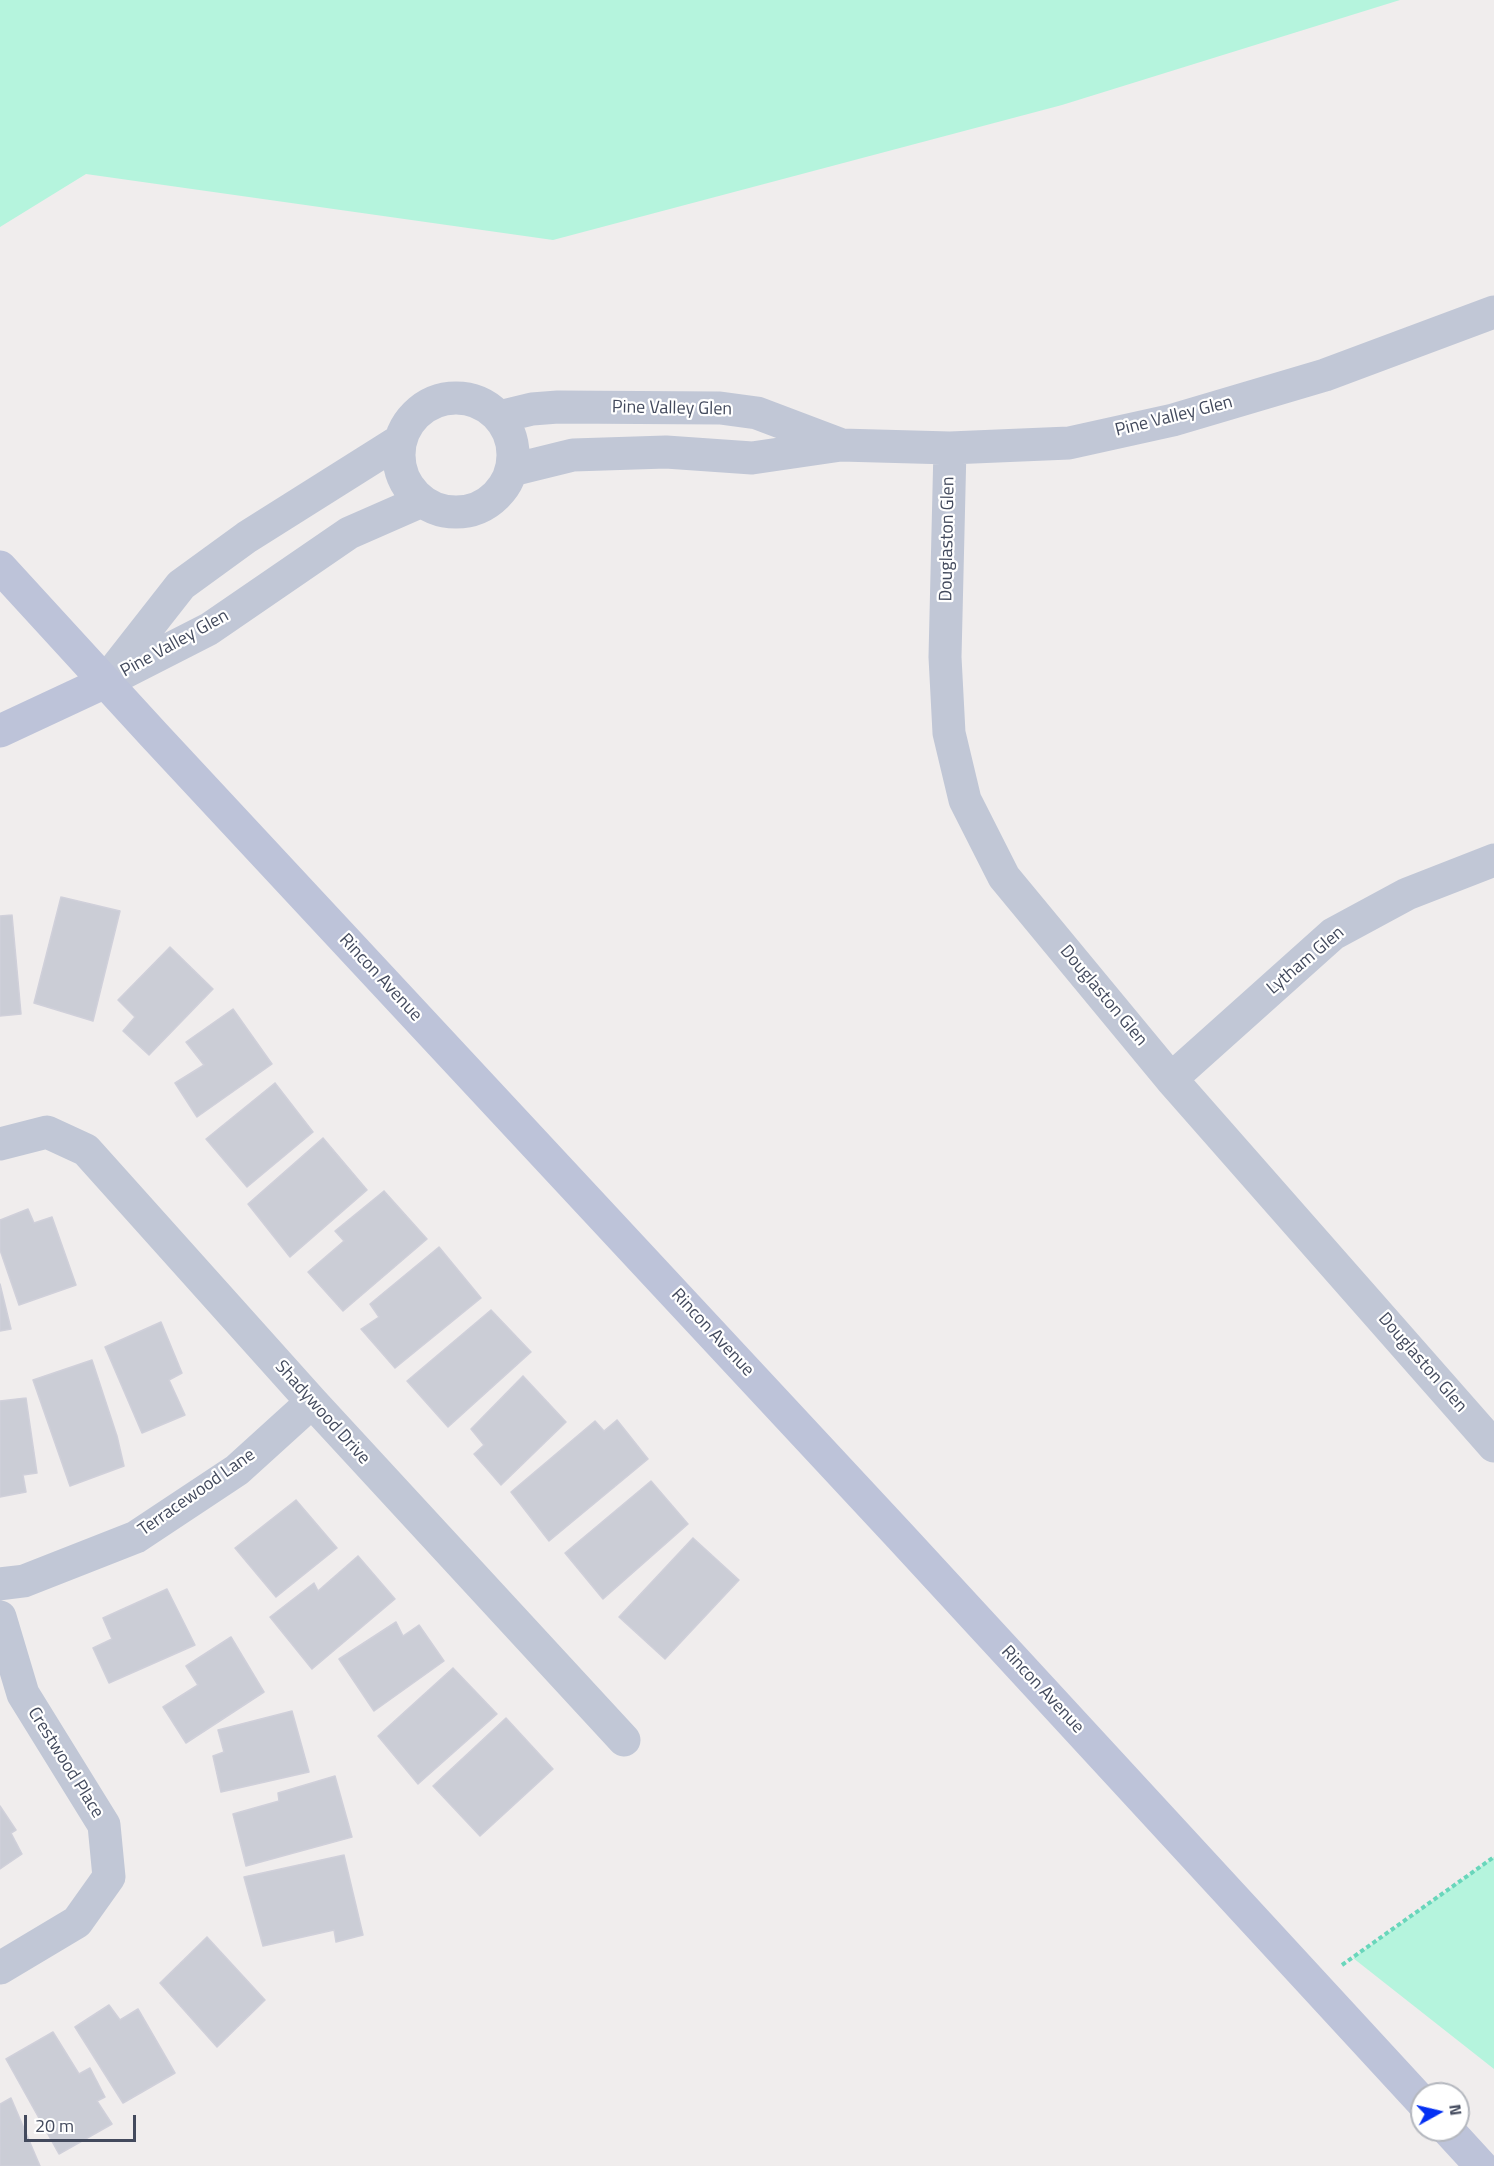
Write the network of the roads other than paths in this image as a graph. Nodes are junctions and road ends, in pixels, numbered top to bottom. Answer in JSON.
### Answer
{"nodes":[{"id":1,"x":1494,"y":312,"type":"edge"},
{"id":2,"x":499,"y":417,"type":"junction"},
{"id":3,"x":401,"y":440,"type":"junction"},
{"id":4,"x":840,"y":445,"type":"junction"},
{"id":5,"x":950,"y":448,"type":"junction"},
{"id":6,"x":512,"y":470,"type":"junction"},
{"id":7,"x":422,"y":501,"type":"junction"},
{"id":8,"x":0,"y":567,"type":"edge"},
{"id":9,"x":105,"y":682,"type":"junction"},
{"id":10,"x":0,"y":731,"type":"edge"},
{"id":11,"x":1494,"y":860,"type":"edge"},
{"id":12,"x":1171,"y":1078,"type":"junction"},
{"id":13,"x":0,"y":1144,"type":"edge"},
{"id":14,"x":312,"y":1402,"type":"junction"},
{"id":15,"x":1494,"y":1446,"type":"edge"},
{"id":16,"x":0,"y":1584,"type":"edge"},
{"id":17,"x":0,"y":1617,"type":"edge"},
{"id":18,"x":624,"y":1740,"type":"dead end"},
{"id":19,"x":0,"y":1968,"type":"edge"},
{"id":20,"x":1410,"y":2089,"type":"edge"},
{"id":21,"x":1459,"y":2142,"type":"edge"},
{"id":22,"x":1480,"y":2166,"type":"edge"}],
"edges":[{"from":1,"to":5,"type":"street","name":"Pine Valley Glen"},
{"from":2,"to":3,"type":"street","name":"Pine Valley Glen"},
{"from":2,"to":4,"type":"street","name":"Pine Valley Glen"},
{"from":2,"to":6,"type":"street"},
{"from":3,"to":7,"type":"street"},
{"from":3,"to":9,"type":"street","name":"Pine Valley Glen"},
{"from":4,"to":5,"type":"street","name":"Pine Valley Glen"},
{"from":4,"to":6,"type":"street","name":"Pine Valley Glen"},
{"from":5,"to":12,"type":"street","name":"Douglaston Glen"},
{"from":6,"to":7,"type":"street"},
{"from":7,"to":9,"type":"street","name":"Pine Valley Glen"},
{"from":8,"to":9,"type":"street","name":"Rincon Avenue"},
{"from":9,"to":10,"type":"street"},
{"from":9,"to":20,"type":"street","name":"Rincon Avenue"},
{"from":11,"to":12,"type":"street","name":"Lytham Glen"},
{"from":12,"to":15,"type":"street","name":"Douglaston Glen"},
{"from":13,"to":14,"type":"street","name":"Shadywood Drive"},
{"from":14,"to":16,"type":"street","name":"Terracewood Lane"},
{"from":14,"to":18,"type":"street","name":"Shadywood Drive"},
{"from":17,"to":19,"type":"street","name":"Crestwood Place"},
{"from":21,"to":22,"type":"street"}]}
